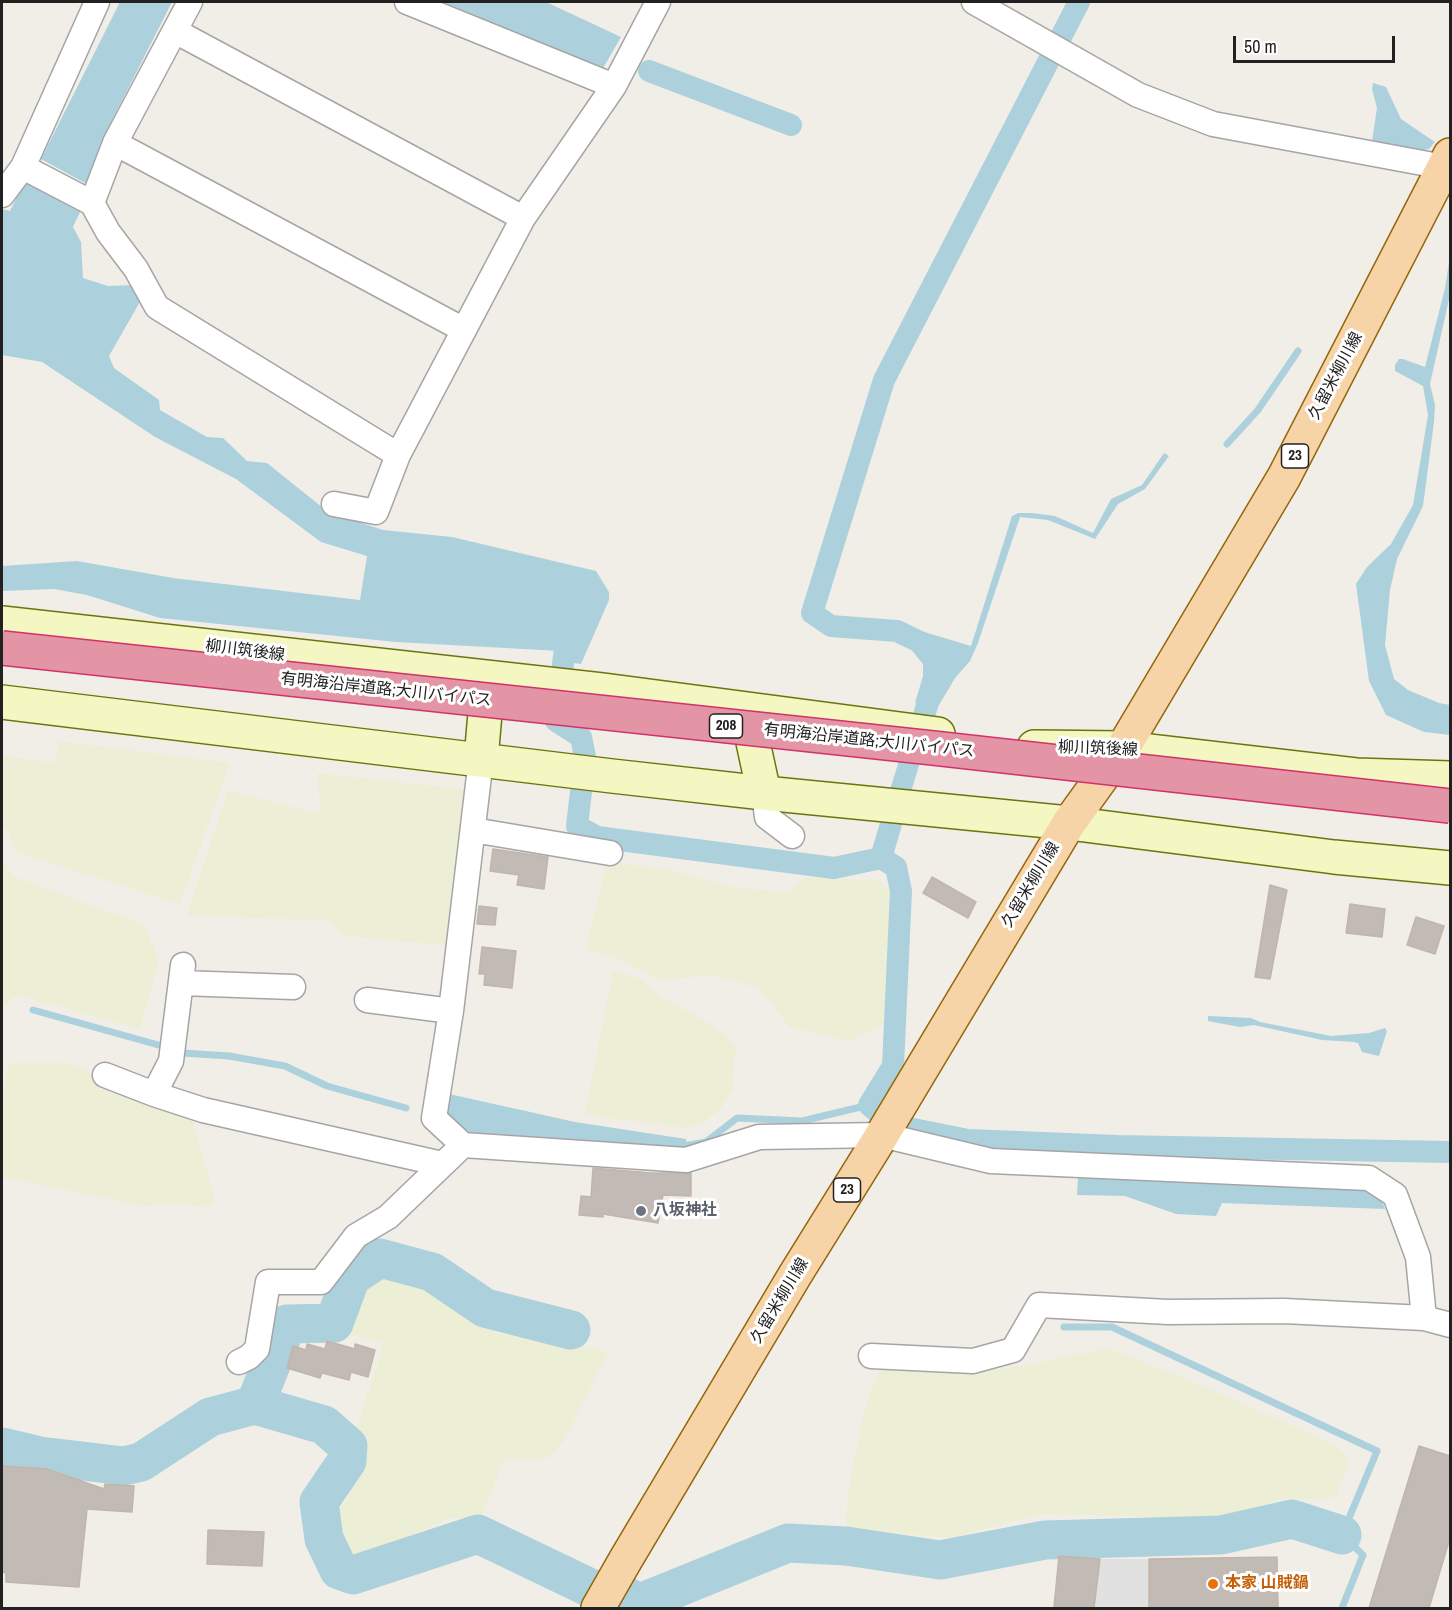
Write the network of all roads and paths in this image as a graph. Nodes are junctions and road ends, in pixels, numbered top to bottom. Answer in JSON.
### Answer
{"nodes":[{"id":1,"x":97,"y":2,"type":"edge"},
{"id":2,"x":190,"y":2,"type":"edge"},
{"id":3,"x":407,"y":2,"type":"edge"},
{"id":4,"x":658,"y":2,"type":"edge"},
{"id":5,"x":974,"y":2,"type":"edge"},
{"id":6,"x":175,"y":31,"type":"junction"},
{"id":7,"x":614,"y":86,"type":"junction"},
{"id":8,"x":115,"y":143,"type":"junction"},
{"id":9,"x":1448,"y":161,"type":"edge"},
{"id":10,"x":23,"y":167,"type":"junction"},
{"id":11,"x":2,"y":195,"type":"edge"},
{"id":12,"x":92,"y":203,"type":"junction"},
{"id":13,"x":523,"y":218,"type":"junction"},
{"id":14,"x":464,"y":330,"type":"junction"},
{"id":15,"x":398,"y":455,"type":"junction"},
{"id":16,"x":334,"y":504,"type":"dead end"},
{"id":17,"x":2,"y":622,"type":"edge"},
{"id":18,"x":2,"y":648,"type":"edge"},
{"id":19,"x":2,"y":660,"type":"edge"},
{"id":20,"x":488,"y":678,"type":"junction"},
{"id":21,"x":2,"y":702,"type":"edge"},
{"id":22,"x":746,"y":710,"type":"junction"},
{"id":23,"x":1123,"y":748,"type":"junction"},
{"id":24,"x":481,"y":759,"type":"junction"},
{"id":25,"x":1450,"y":778,"type":"edge"},
{"id":26,"x":764,"y":793,"type":"junction"},
{"id":27,"x":1450,"y":806,"type":"edge"},
{"id":28,"x":1450,"y":818,"type":"edge"},
{"id":29,"x":1069,"y":823,"type":"junction"},
{"id":30,"x":473,"y":830,"type":"junction"},
{"id":31,"x":792,"y":836,"type":"dead end"},
{"id":32,"x":610,"y":853,"type":"dead end"},
{"id":33,"x":1450,"y":868,"type":"edge"},
{"id":34,"x":293,"y":987,"type":"dead end"},
{"id":35,"x":367,"y":1000,"type":"dead end"},
{"id":36,"x":451,"y":1011,"type":"junction"},
{"id":37,"x":105,"y":1075,"type":"dead end"},
{"id":38,"x":154,"y":1094,"type":"junction"},
{"id":39,"x":882,"y":1135,"type":"junction"},
{"id":40,"x":463,"y":1145,"type":"junction"},
{"id":41,"x":442,"y":1164,"type":"junction"},
{"id":42,"x":1424,"y":1318,"type":"junction"},
{"id":43,"x":1450,"y":1325,"type":"edge"},
{"id":44,"x":871,"y":1356,"type":"dead end"},
{"id":45,"x":238,"y":1362,"type":"dead end"},
{"id":46,"x":598,"y":1608,"type":"edge"}],
"edges":[{"from":1,"to":10,"type":"street"},
{"from":2,"to":6,"type":"street"},
{"from":3,"to":7,"type":"street"},
{"from":4,"to":7,"type":"street"},
{"from":5,"to":9,"type":"street"},
{"from":6,"to":8,"type":"street"},
{"from":6,"to":13,"type":"street"},
{"from":7,"to":13,"type":"street"},
{"from":8,"to":12,"type":"street"},
{"from":8,"to":14,"type":"street"},
{"from":9,"to":23,"type":"main road","name":"久留米柳川線","number":"23"},
{"from":10,"to":11,"type":"street"},
{"from":10,"to":12,"type":"street"},
{"from":12,"to":15,"type":"street"},
{"from":13,"to":14,"type":"street"},
{"from":14,"to":15,"type":"street"},
{"from":15,"to":16,"type":"street"},
{"from":17,"to":20,"type":"main road","name":"柳川筑後線"},
{"from":18,"to":27,"type":"highway","name":"有明海沿岸道路;大川バイパス","number":"208","bridge":true},
{"from":19,"to":28,"type":"highway","name":"有明海沿岸道路;大川バイパス","number":"208"},
{"from":20,"to":22,"type":"main road","name":"柳川筑後線"},
{"from":20,"to":24,"type":"main road"},
{"from":21,"to":24,"type":"main road"},
{"from":22,"to":23,"type":"main road","name":"柳川筑後線"},
{"from":22,"to":26,"type":"main road"},
{"from":23,"to":25,"type":"main road","name":"柳川筑後線"},
{"from":23,"to":29,"type":"main road","name":"久留米柳川線","number":"23"},
{"from":24,"to":26,"type":"main road"},
{"from":24,"to":30,"type":"street"},
{"from":26,"to":29,"type":"main road"},
{"from":26,"to":31,"type":"street"},
{"from":29,"to":33,"type":"main road"},
{"from":29,"to":39,"type":"main road","name":"久留米柳川線","number":"23"},
{"from":30,"to":32,"type":"street"},
{"from":30,"to":36,"type":"street"},
{"from":34,"to":38,"type":"street"},
{"from":35,"to":36,"type":"street"},
{"from":36,"to":40,"type":"street"},
{"from":37,"to":38,"type":"street"},
{"from":38,"to":41,"type":"street"},
{"from":39,"to":40,"type":"street"},
{"from":39,"to":42,"type":"street"},
{"from":39,"to":46,"type":"main road","name":"久留米柳川線","number":"23"},
{"from":40,"to":41,"type":"street"},
{"from":41,"to":45,"type":"street"},
{"from":42,"to":43,"type":"street"},
{"from":42,"to":44,"type":"street"}]}
